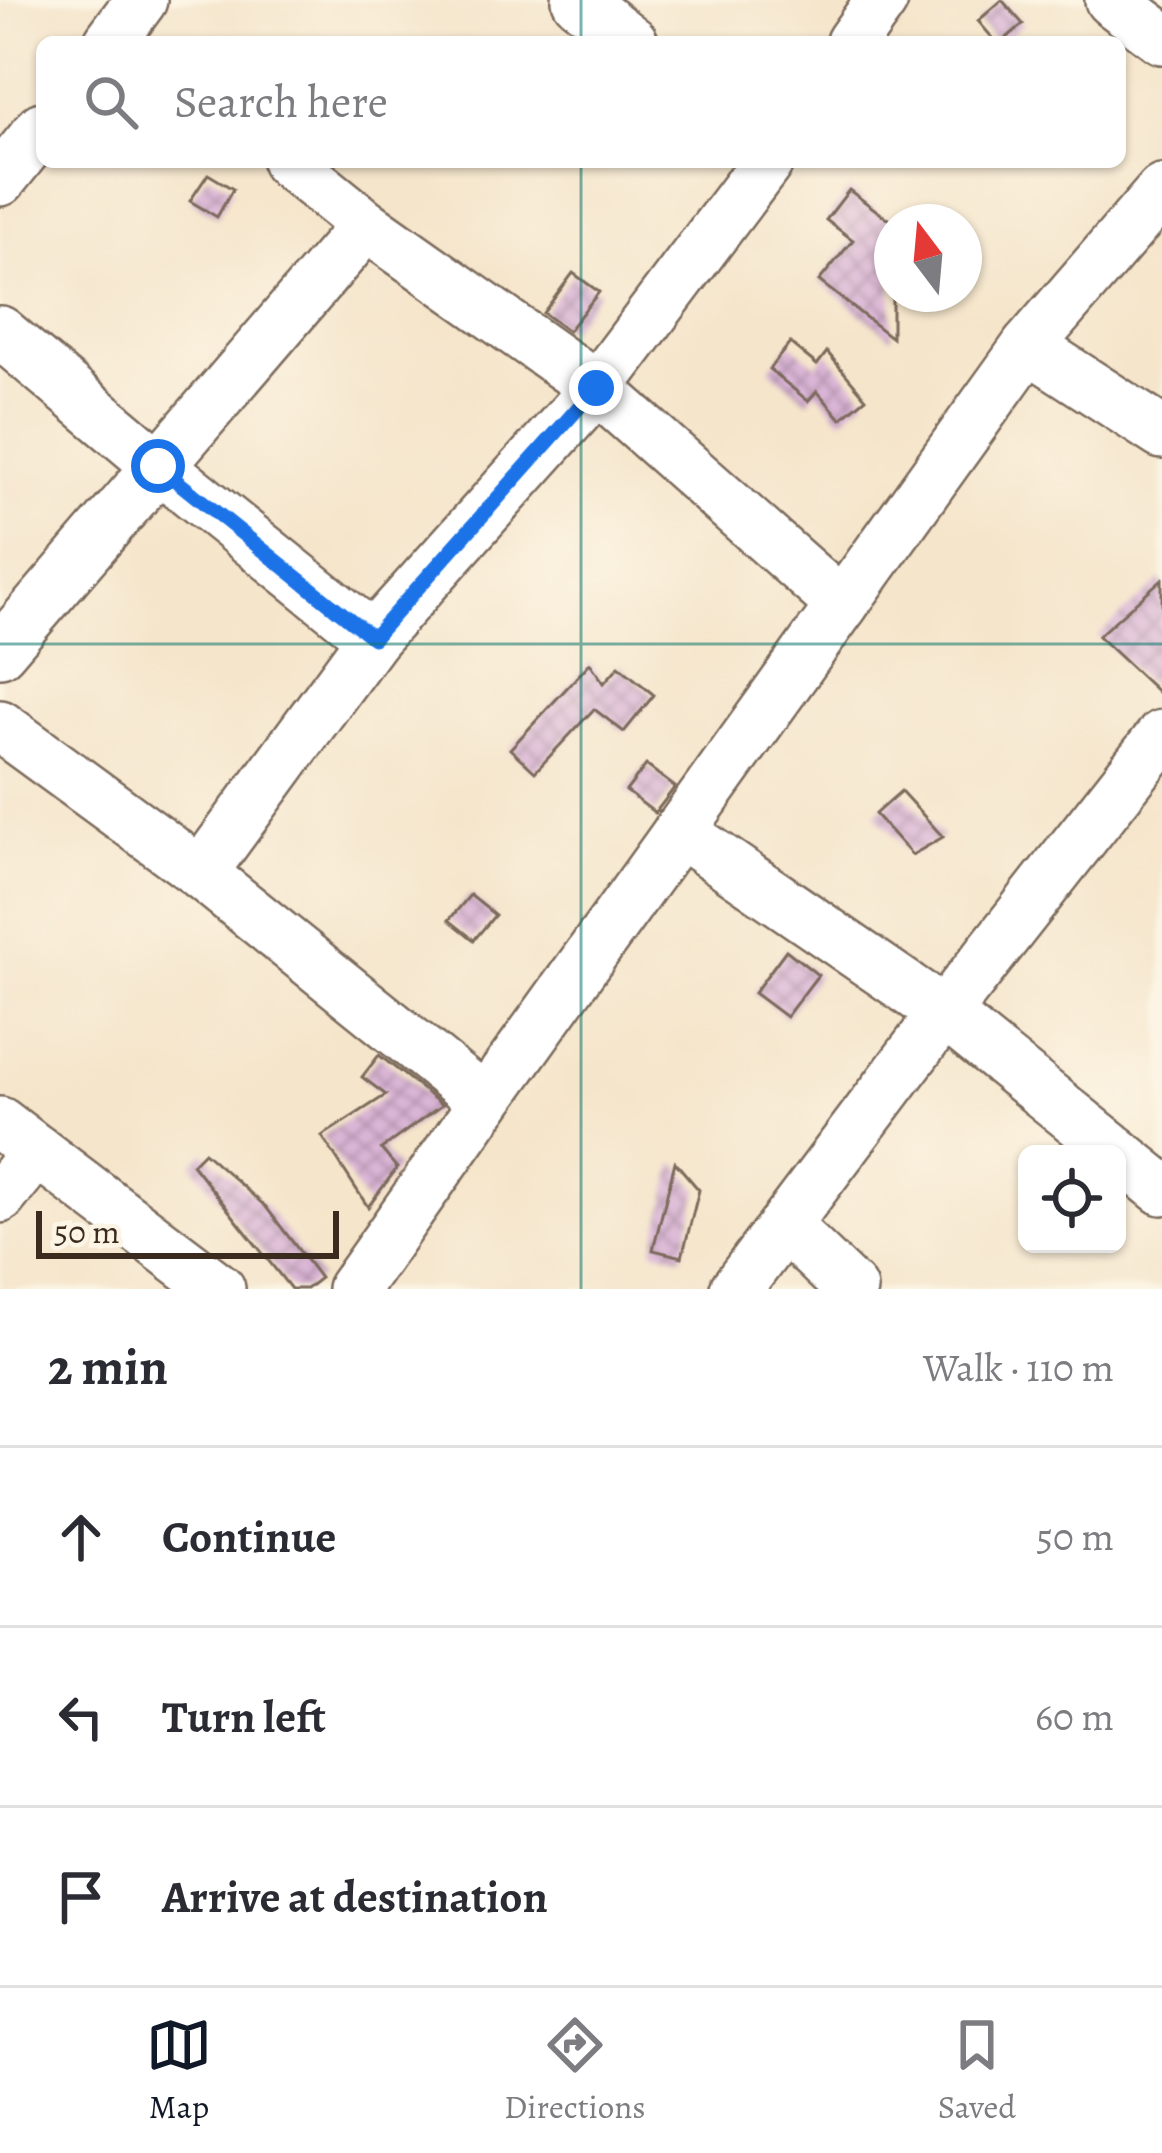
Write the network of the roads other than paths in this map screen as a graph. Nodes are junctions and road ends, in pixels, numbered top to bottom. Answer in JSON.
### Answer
{"nodes":[{"id":1,"x":578,"y":0,"type":"edge"},
{"id":2,"x":882,"y":0,"type":"edge"},
{"id":3,"x":1111,"y":0,"type":"edge"},
{"id":4,"x":624,"y":36,"type":"edge"},
{"id":5,"x":856,"y":36,"type":"edge"},
{"id":6,"x":1162,"y":38,"type":"edge"},
{"id":7,"x":36,"y":136,"type":"edge"},
{"id":8,"x":295,"y":168,"type":"edge"},
{"id":9,"x":762,"y":168,"type":"edge"},
{"id":10,"x":0,"y":181,"type":"edge"},
{"id":11,"x":1162,"y":191,"type":"edge"},
{"id":12,"x":366,"y":225,"type":"junction"},
{"id":13,"x":0,"y":332,"type":"edge"},
{"id":14,"x":1028,"y":346,"type":"junction"},
{"id":15,"x":596,"y":388,"type":"junction"},
{"id":16,"x":1162,"y":433,"type":"edge"},
{"id":17,"x":158,"y":466,"type":"junction"},
{"id":18,"x":842,"y":605,"type":"junction"},
{"id":19,"x":373,"y":638,"type":"junction"},
{"id":20,"x":0,"y":651,"type":"edge"},
{"id":21,"x":0,"y":726,"type":"edge"},
{"id":22,"x":1162,"y":736,"type":"edge"},
{"id":23,"x":679,"y":831,"type":"junction"},
{"id":24,"x":201,"y":873,"type":"junction"},
{"id":25,"x":944,"y":1013,"type":"junction"},
{"id":26,"x":484,"y":1102,"type":"junction"},
{"id":27,"x":18,"y":1137,"type":"edge"},
{"id":28,"x":1162,"y":1189,"type":"edge"},
{"id":29,"x":0,"y":1197,"type":"edge"},
{"id":30,"x":785,"y":1226,"type":"junction"},
{"id":31,"x":218,"y":1289,"type":"edge"},
{"id":32,"x":353,"y":1289,"type":"edge"},
{"id":33,"x":736,"y":1289,"type":"edge"},
{"id":34,"x":851,"y":1289,"type":"edge"}],
"edges":[{"from":1,"to":4,"type":"street"},
{"from":2,"to":5,"type":"street"},
{"from":3,"to":6,"type":"street"},
{"from":7,"to":10,"type":"street"},
{"from":8,"to":12,"type":"street"},
{"from":9,"to":15,"type":"street"},
{"from":11,"to":14,"type":"street"},
{"from":12,"to":15,"type":"street"},
{"from":12,"to":17,"type":"street"},
{"from":13,"to":17,"type":"street"},
{"from":14,"to":16,"type":"street"},
{"from":14,"to":18,"type":"street"},
{"from":15,"to":18,"type":"street"},
{"from":15,"to":19,"type":"street"},
{"from":17,"to":19,"type":"street"},
{"from":17,"to":20,"type":"street"},
{"from":18,"to":23,"type":"street"},
{"from":19,"to":24,"type":"street"},
{"from":21,"to":24,"type":"street"},
{"from":22,"to":25,"type":"street"},
{"from":23,"to":25,"type":"street"},
{"from":23,"to":26,"type":"street"},
{"from":24,"to":26,"type":"street"},
{"from":25,"to":28,"type":"street"},
{"from":25,"to":30,"type":"street"},
{"from":26,"to":32,"type":"street"},
{"from":27,"to":29,"type":"street"},
{"from":27,"to":31,"type":"street"},
{"from":30,"to":33,"type":"street"},
{"from":30,"to":34,"type":"street"}]}
